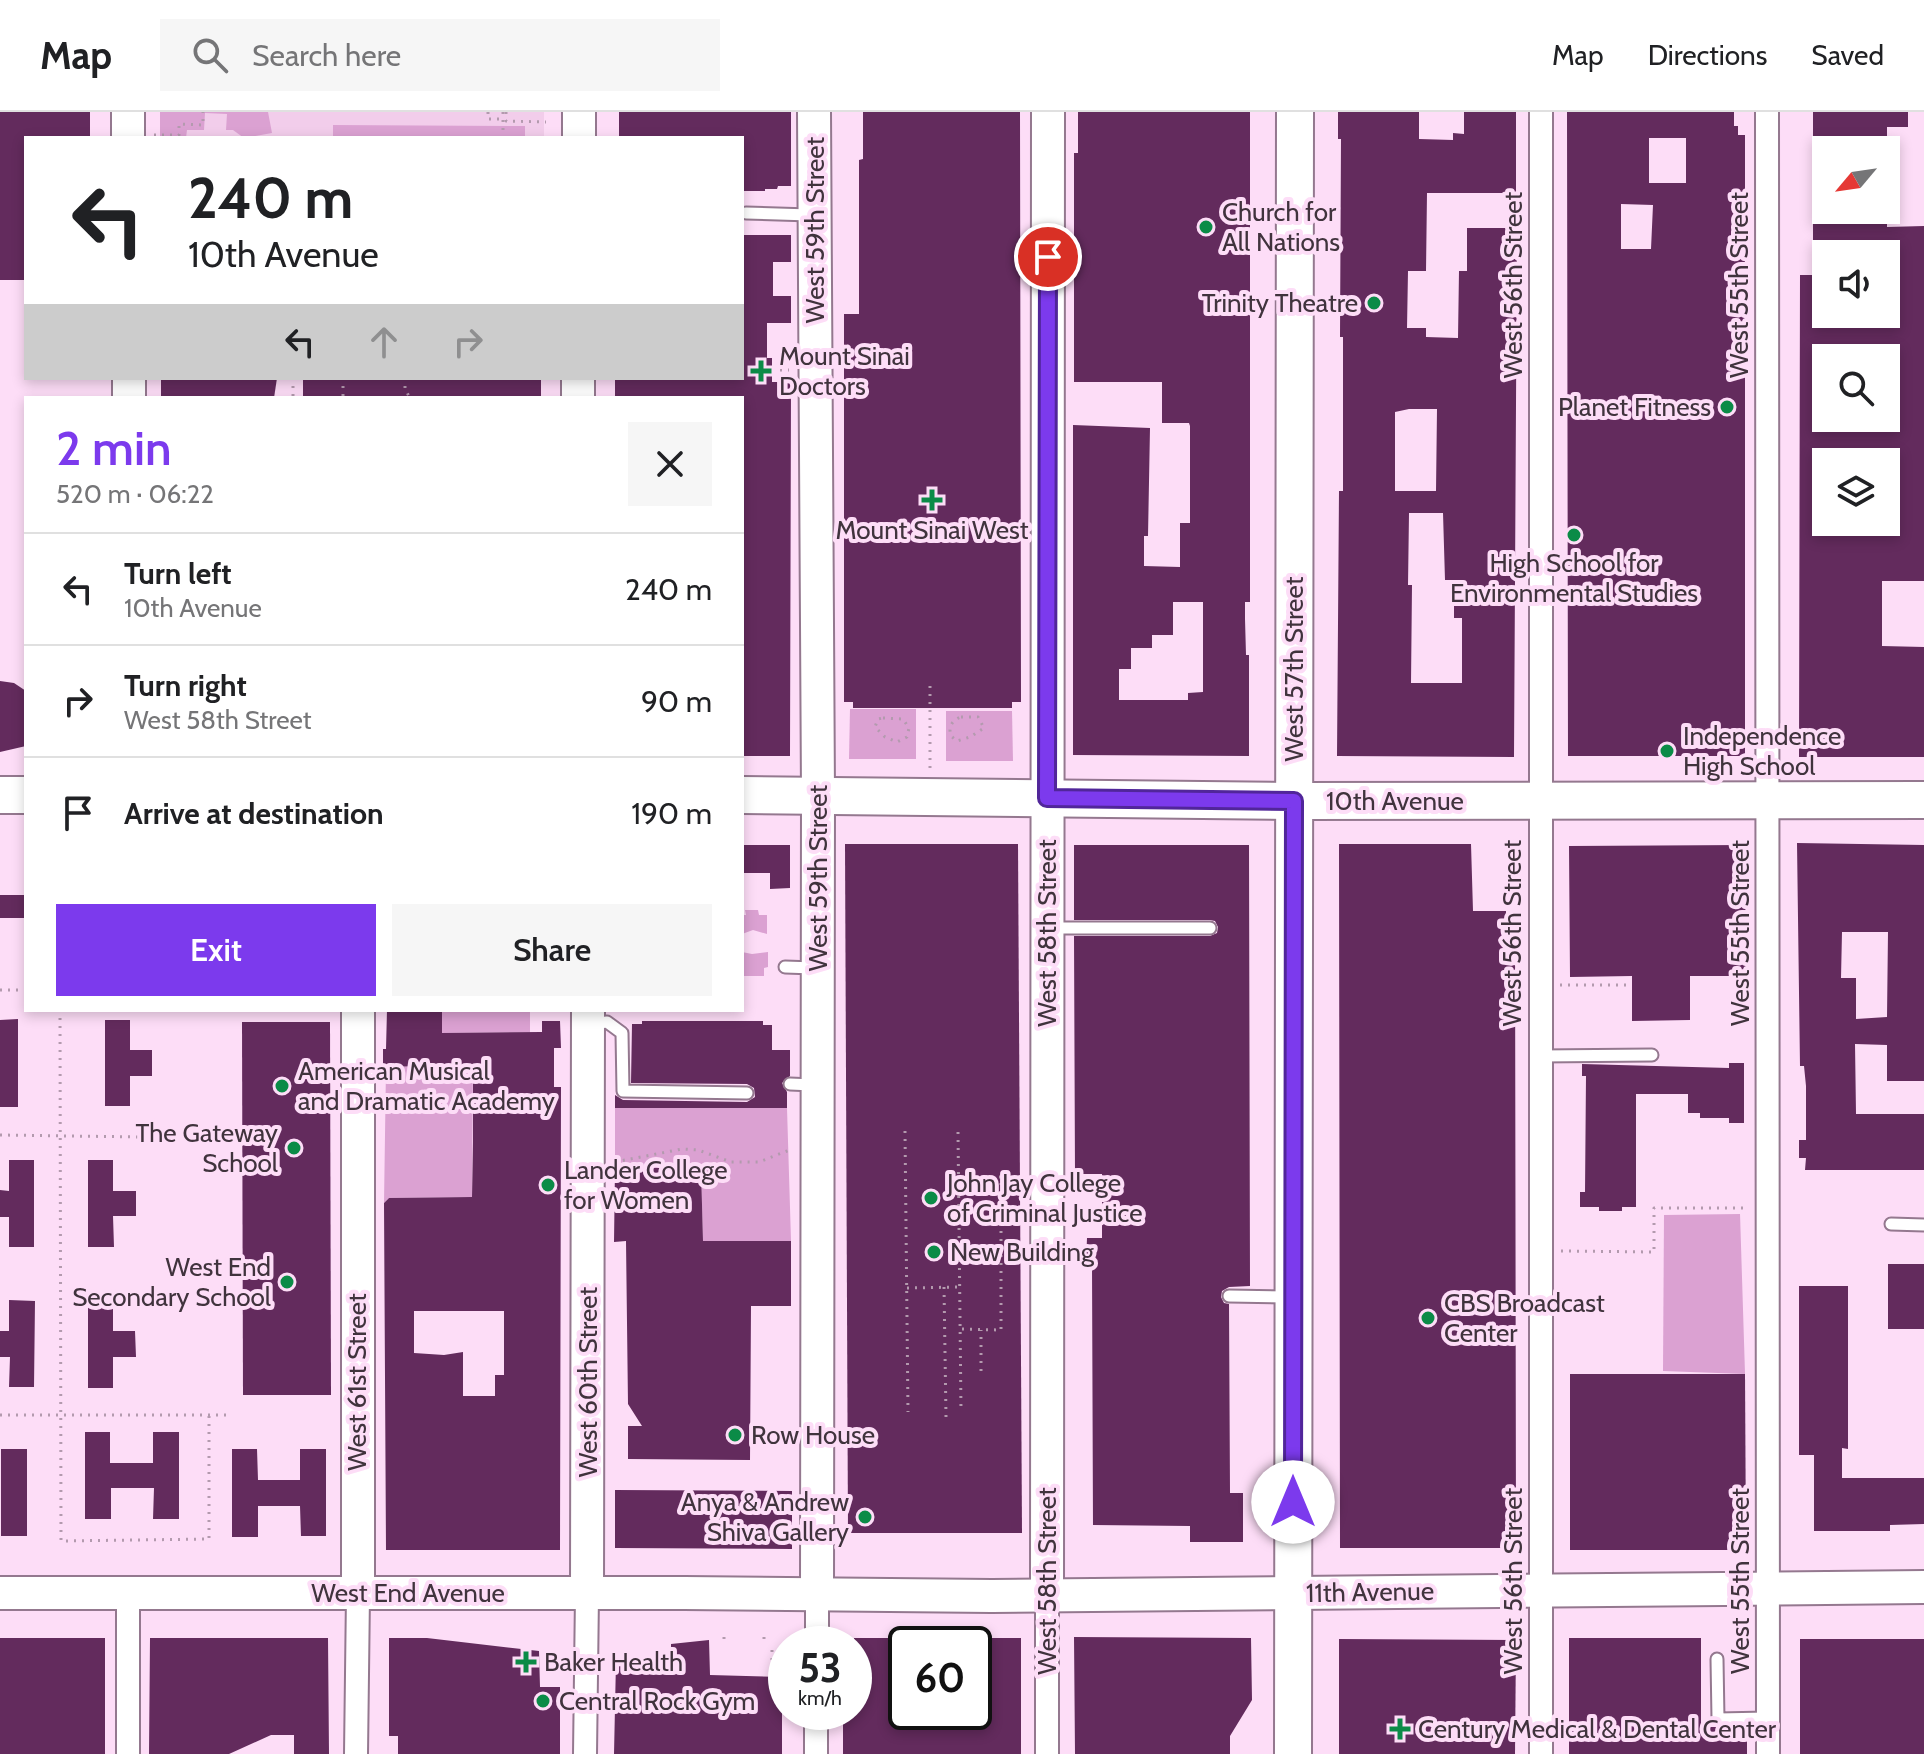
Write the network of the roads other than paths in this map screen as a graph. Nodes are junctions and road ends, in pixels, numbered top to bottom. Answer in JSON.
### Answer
{"nodes":[{"id":1,"x":128,"y":112,"type":"edge"},
{"id":2,"x":579,"y":112,"type":"edge"},
{"id":3,"x":814,"y":112,"type":"edge"},
{"id":4,"x":1048,"y":112,"type":"edge"},
{"id":5,"x":1295,"y":112,"type":"edge"},
{"id":6,"x":1541,"y":112,"type":"edge"},
{"id":7,"x":1767,"y":112,"type":"edge"},
{"id":8,"x":140,"y":136,"type":"edge"},
{"id":9,"x":579,"y":136,"type":"edge"},
{"id":10,"x":746,"y":213,"type":"dead end"},
{"id":11,"x":815,"y":215,"type":"junction"},
{"id":12,"x":0,"y":795,"type":"edge"},
{"id":13,"x":24,"y":795,"type":"edge"},
{"id":14,"x":744,"y":795,"type":"edge"},
{"id":15,"x":818,"y":795,"type":"junction"},
{"id":16,"x":1047,"y":798,"type":"junction"},
{"id":17,"x":1767,"y":800,"type":"junction"},
{"id":18,"x":1924,"y":800,"type":"edge"},
{"id":19,"x":1294,"y":801,"type":"junction"},
{"id":20,"x":1540,"y":801,"type":"junction"},
{"id":21,"x":1047,"y":928,"type":"junction"},
{"id":22,"x":1210,"y":928,"type":"dead end"},
{"id":23,"x":785,"y":967,"type":"dead end"},
{"id":24,"x":818,"y":969,"type":"junction"},
{"id":25,"x":358,"y":1012,"type":"edge"},
{"id":26,"x":588,"y":1017,"type":"edge"},
{"id":27,"x":1652,"y":1055,"type":"dead end"},
{"id":28,"x":1540,"y":1056,"type":"junction"},
{"id":29,"x":747,"y":1093,"type":"dead end"},
{"id":30,"x":1891,"y":1224,"type":"dead end"},
{"id":31,"x":1924,"y":1225,"type":"edge"},
{"id":32,"x":1229,"y":1296,"type":"dead end"},
{"id":33,"x":1293,"y":1297,"type":"junction"},
{"id":34,"x":1924,"y":1587,"type":"edge"},
{"id":35,"x":1768,"y":1589,"type":"junction"},
{"id":36,"x":1542,"y":1591,"type":"junction"},
{"id":37,"x":0,"y":1593,"type":"edge"},
{"id":38,"x":128,"y":1593,"type":"junction"},
{"id":39,"x":817,"y":1593,"type":"junction"},
{"id":40,"x":1292,"y":1593,"type":"junction"},
{"id":41,"x":358,"y":1594,"type":"junction"},
{"id":42,"x":587,"y":1594,"type":"junction"},
{"id":43,"x":1047,"y":1594,"type":"junction"},
{"id":44,"x":817,"y":1626,"type":"edge"},
{"id":45,"x":1717,"y":1659,"type":"dead end"},
{"id":46,"x":1767,"y":1718,"type":"junction"},
{"id":47,"x":816,"y":1730,"type":"edge"},
{"id":48,"x":128,"y":1754,"type":"edge"},
{"id":49,"x":356,"y":1754,"type":"edge"},
{"id":50,"x":585,"y":1754,"type":"edge"},
{"id":51,"x":816,"y":1754,"type":"edge"},
{"id":52,"x":1047,"y":1754,"type":"edge"},
{"id":53,"x":1293,"y":1754,"type":"edge"},
{"id":54,"x":1541,"y":1754,"type":"edge"},
{"id":55,"x":1768,"y":1754,"type":"edge"}],
"edges":[{"from":1,"to":8,"type":"street"},
{"from":2,"to":9,"type":"street"},
{"from":3,"to":11,"type":"street","name":"West 59th Street"},
{"from":4,"to":16,"type":"street","name":"West 58th Street"},
{"from":5,"to":19,"type":"main road","name":"West 57th Street"},
{"from":6,"to":20,"type":"street","name":"West 56th Street"},
{"from":7,"to":17,"type":"street","name":"West 55th Street"},
{"from":10,"to":11,"type":"lane"},
{"from":11,"to":15,"type":"street","name":"West 59th Street"},
{"from":12,"to":13,"type":"main road"},
{"from":14,"to":15,"type":"main road","name":"10th Avenue"},
{"from":15,"to":16,"type":"main road","name":"10th Avenue"},
{"from":15,"to":24,"type":"street","name":"West 59th Street"},
{"from":16,"to":19,"type":"main road","name":"10th Avenue"},
{"from":16,"to":21,"type":"street","name":"West 58th Street"},
{"from":17,"to":18,"type":"main road","name":"10th Avenue"},
{"from":17,"to":20,"type":"main road","name":"10th Avenue"},
{"from":17,"to":35,"type":"street","name":"West 55th Street"},
{"from":19,"to":20,"type":"main road","name":"10th Avenue"},
{"from":19,"to":33,"type":"main road","name":"West 57th Street"},
{"from":20,"to":28,"type":"street","name":"West 56th Street"},
{"from":21,"to":22,"type":"lane"},
{"from":21,"to":43,"type":"street","name":"West 58th Street"},
{"from":23,"to":24,"type":"lane"},
{"from":24,"to":39,"type":"street","name":"West 59th Street"},
{"from":25,"to":41,"type":"street","name":"West 61st Street"},
{"from":26,"to":29,"type":"lane"},
{"from":26,"to":42,"type":"street","name":"West 60th Street"},
{"from":27,"to":28,"type":"lane"},
{"from":28,"to":36,"type":"street","name":"West 56th Street"},
{"from":30,"to":31,"type":"lane"},
{"from":32,"to":33,"type":"lane"},
{"from":33,"to":40,"type":"main road","name":"West 57th Street"},
{"from":34,"to":35,"type":"street","name":"11th Avenue"},
{"from":35,"to":36,"type":"street","name":"11th Avenue"},
{"from":35,"to":46,"type":"street","name":"West 55th Street"},
{"from":36,"to":40,"type":"street","name":"11th Avenue"},
{"from":36,"to":54,"type":"street","name":"West 56th Street"},
{"from":37,"to":38,"type":"street","name":"West End Avenue"},
{"from":38,"to":41,"type":"street","name":"West End Avenue"},
{"from":38,"to":48,"type":"street"},
{"from":39,"to":42,"type":"street","name":"West End Avenue"},
{"from":39,"to":43,"type":"street","name":"11th Avenue"},
{"from":39,"to":44,"type":"street","name":"West 59th Street"},
{"from":40,"to":43,"type":"street","name":"11th Avenue"},
{"from":40,"to":53,"type":"main road","name":"West 57th Street"},
{"from":41,"to":42,"type":"street","name":"West End Avenue"},
{"from":41,"to":49,"type":"street","name":"West 61st Street"},
{"from":42,"to":50,"type":"street","name":"West 60th Street"},
{"from":43,"to":52,"type":"street","name":"West 58th Street"},
{"from":45,"to":46,"type":"lane"},
{"from":46,"to":55,"type":"street","name":"West 55th Street"},
{"from":47,"to":51,"type":"street"}]}
